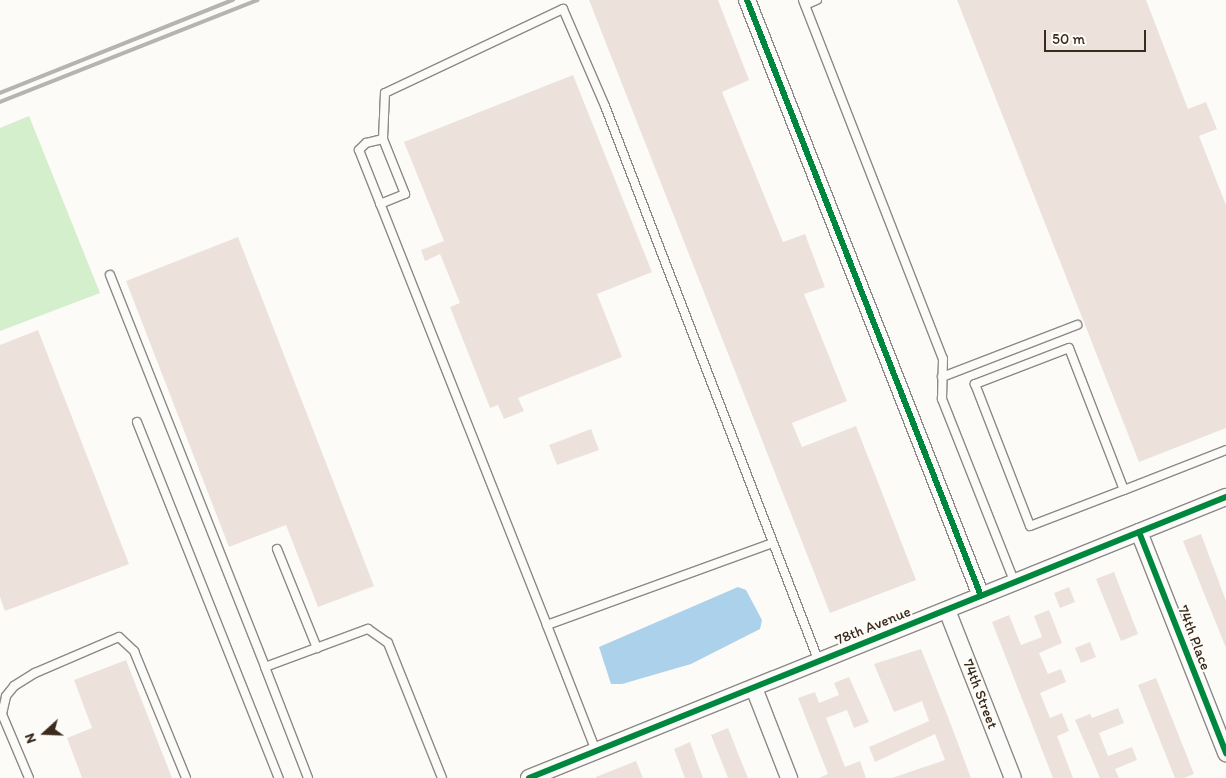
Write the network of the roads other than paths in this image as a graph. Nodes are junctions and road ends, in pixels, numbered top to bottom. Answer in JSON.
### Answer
{"nodes":[{"id":1,"x":748,"y":0,"type":"edge"},
{"id":2,"x":817,"y":0,"type":"edge"},
{"id":3,"x":804,"y":2,"type":"edge"},
{"id":4,"x":383,"y":139,"type":"junction"},
{"id":5,"x":380,"y":204,"type":"junction"},
{"id":6,"x":110,"y":275,"type":"dead end"},
{"id":7,"x":1077,"y":325,"type":"dead end"},
{"id":8,"x":942,"y":377,"type":"junction"},
{"id":9,"x":137,"y":422,"type":"dead end"},
{"id":10,"x":1226,"y":450,"type":"edge"},
{"id":11,"x":1124,"y":490,"type":"junction"},
{"id":12,"x":1226,"y":497,"type":"edge"},
{"id":13,"x":1139,"y":532,"type":"junction"},
{"id":14,"x":772,"y":543,"type":"junction"},
{"id":15,"x":277,"y":550,"type":"dead end"},
{"id":16,"x":1015,"y":583,"type":"junction"},
{"id":17,"x":982,"y":596,"type":"junction"},
{"id":18,"x":947,"y":610,"type":"junction"},
{"id":19,"x":548,"y":625,"type":"junction"},
{"id":20,"x":317,"y":648,"type":"junction"},
{"id":21,"x":819,"y":662,"type":"junction"},
{"id":22,"x":265,"y":667,"type":"junction"},
{"id":23,"x":754,"y":688,"type":"junction"},
{"id":24,"x":596,"y":751,"type":"junction"},
{"id":25,"x":1226,"y":753,"type":"edge"},
{"id":26,"x":563,"y":772,"type":"edge"},
{"id":27,"x":29,"y":778,"type":"edge"},
{"id":28,"x":186,"y":778,"type":"edge"},
{"id":29,"x":279,"y":778,"type":"edge"},
{"id":30,"x":308,"y":778,"type":"edge"},
{"id":31,"x":442,"y":778,"type":"edge"},
{"id":32,"x":529,"y":778,"type":"edge"},
{"id":33,"x":789,"y":778,"type":"edge"},
{"id":34,"x":1013,"y":778,"type":"edge"}],
"edges":[{"from":1,"to":17,"type":"street"},
{"from":2,"to":3,"type":"lane"},
{"from":3,"to":8,"type":"lane"},
{"from":4,"to":5,"type":"lane"},
{"from":4,"to":5,"type":"lane"},
{"from":4,"to":14,"type":"lane"},
{"from":5,"to":19,"type":"lane"},
{"from":6,"to":22,"type":"lane"},
{"from":7,"to":8,"type":"lane"},
{"from":8,"to":16,"type":"lane"},
{"from":9,"to":29,"type":"lane"},
{"from":10,"to":11,"type":"lane"},
{"from":11,"to":11,"type":"lane"},
{"from":12,"to":13,"type":"street","name":"78th Avenue"},
{"from":13,"to":16,"type":"street","name":"78th Avenue"},
{"from":13,"to":25,"type":"street","name":"74th Place"},
{"from":14,"to":19,"type":"lane"},
{"from":14,"to":21,"type":"lane"},
{"from":15,"to":20,"type":"lane"},
{"from":16,"to":17,"type":"street","name":"78th Avenue"},
{"from":17,"to":18,"type":"street","name":"78th Avenue"},
{"from":18,"to":21,"type":"street","name":"78th Avenue"},
{"from":18,"to":34,"type":"street","name":"74th Street"},
{"from":19,"to":24,"type":"lane"},
{"from":20,"to":22,"type":"lane"},
{"from":20,"to":31,"type":"lane"},
{"from":21,"to":23,"type":"street","name":"78th Avenue"},
{"from":22,"to":30,"type":"lane"},
{"from":23,"to":24,"type":"street","name":"78th Avenue"},
{"from":23,"to":33,"type":"street"},
{"from":24,"to":26,"type":"street","name":"78th Avenue"},
{"from":26,"to":32,"type":"street","name":"78th Avenue"},
{"from":27,"to":28,"type":"lane"}]}
